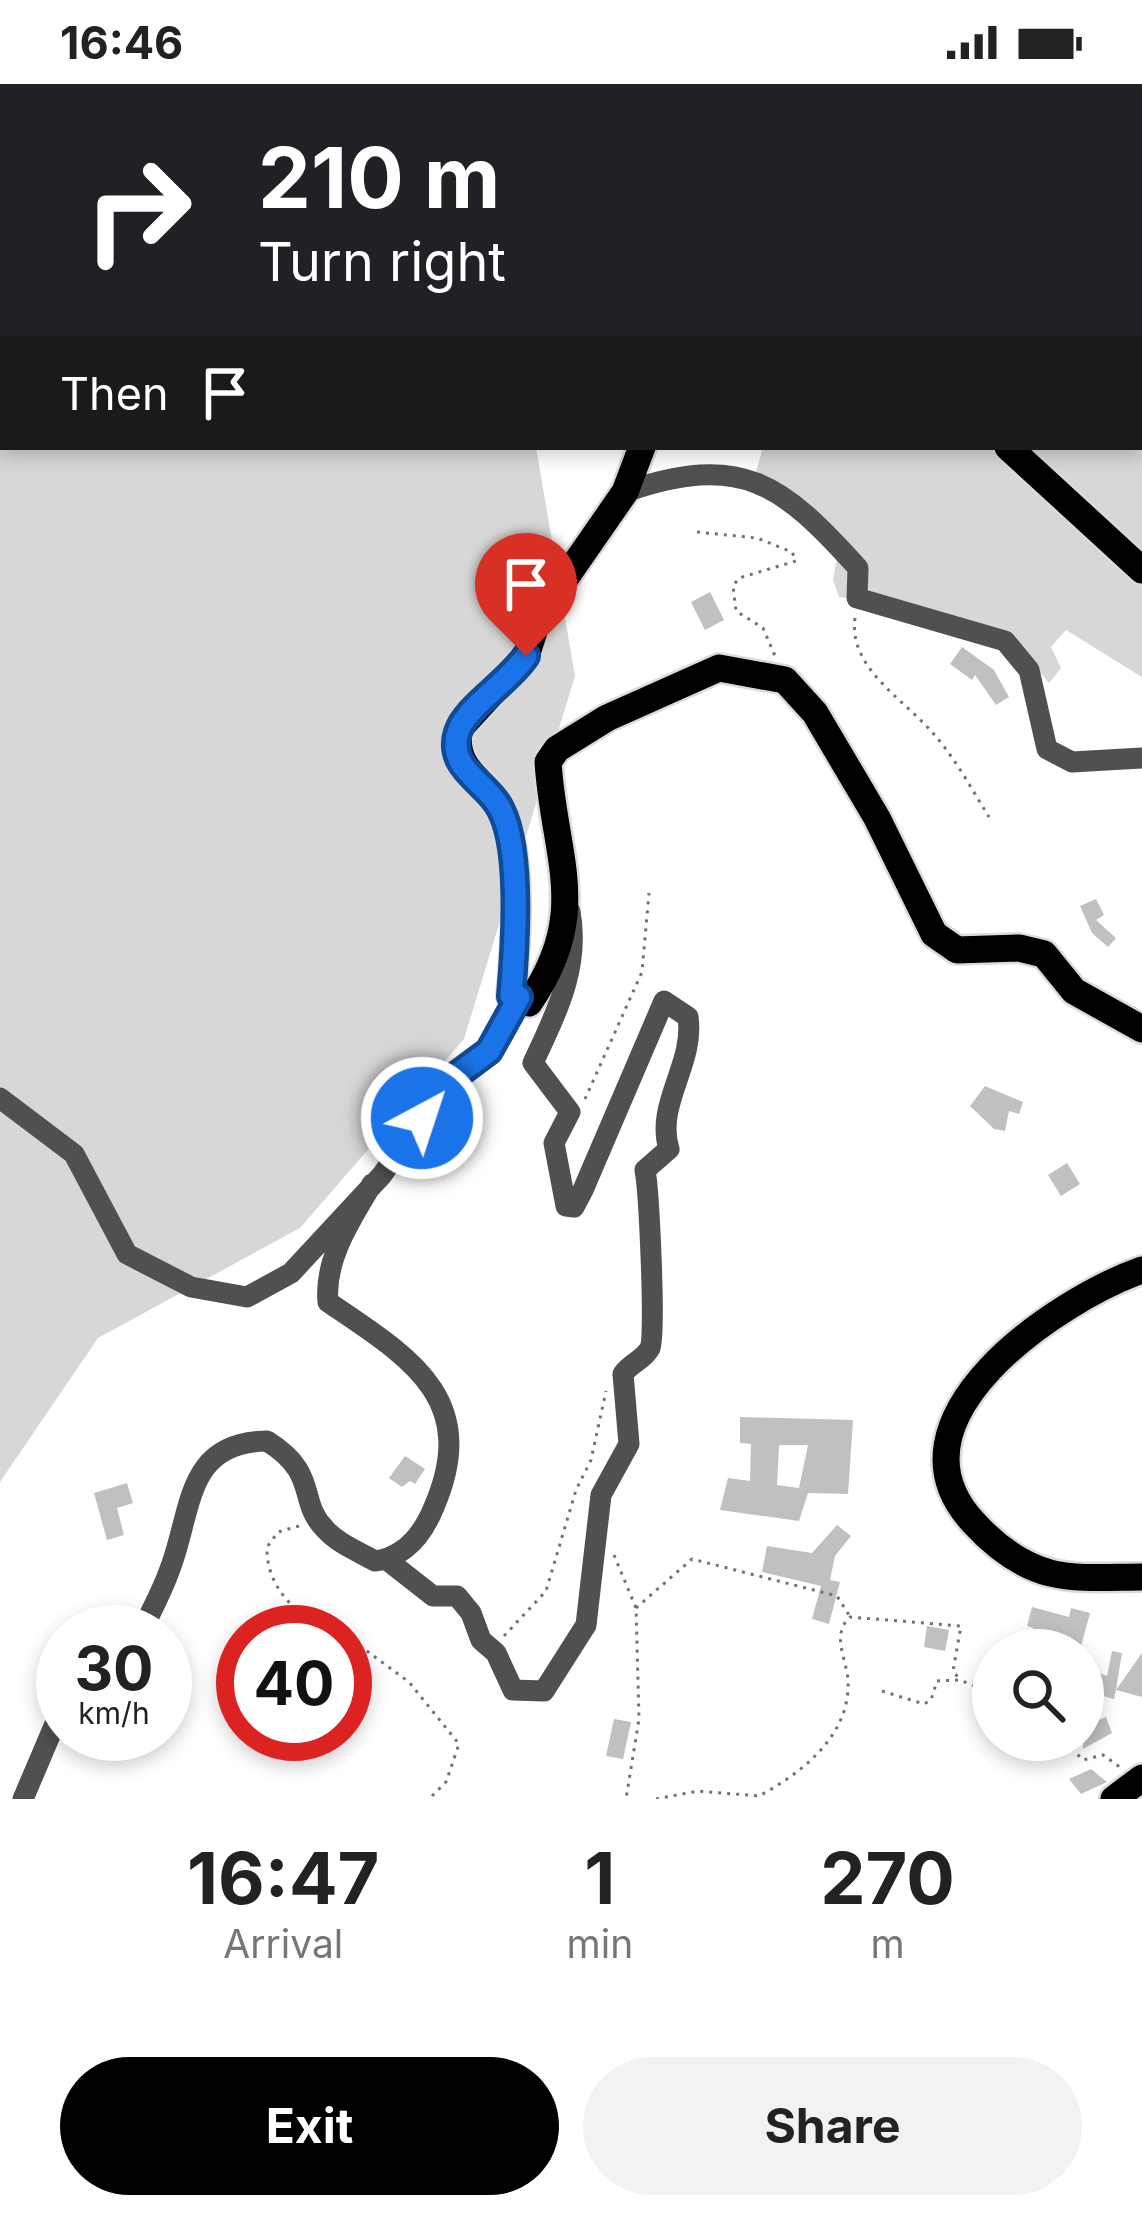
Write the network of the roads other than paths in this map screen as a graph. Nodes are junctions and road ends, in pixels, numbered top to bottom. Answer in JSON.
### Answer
{"nodes":[{"id":1,"x":642,"y":450,"type":"edge"},
{"id":2,"x":1012,"y":450,"type":"edge"},
{"id":3,"x":625,"y":492,"type":"junction"},
{"id":4,"x":1142,"y":570,"type":"edge"},
{"id":5,"x":1142,"y":758,"type":"edge"},
{"id":6,"x":569,"y":903,"type":"junction"},
{"id":7,"x":519,"y":997,"type":"junction"},
{"id":8,"x":1142,"y":1029,"type":"edge"},
{"id":9,"x":0,"y":1098,"type":"edge"},
{"id":10,"x":372,"y":1184,"type":"junction"},
{"id":11,"x":1142,"y":1270,"type":"edge"},
{"id":12,"x":387,"y":1560,"type":"junction"},
{"id":13,"x":1142,"y":1577,"type":"edge"},
{"id":14,"x":153,"y":1605,"type":"edge"},
{"id":15,"x":39,"y":1761,"type":"edge"},
{"id":16,"x":23,"y":1799,"type":"edge"}],
"edges":[{"from":1,"to":3,"type":"main road"},
{"from":2,"to":4,"type":"main road"},
{"from":3,"to":5,"type":"street"},
{"from":3,"to":7,"type":"main road"},
{"from":6,"to":7,"type":"main road"},
{"from":6,"to":8,"type":"main road"},
{"from":6,"to":12,"type":"street"},
{"from":7,"to":10,"type":"street"},
{"from":9,"to":10,"type":"street"},
{"from":10,"to":12,"type":"street"},
{"from":11,"to":13,"type":"main road"},
{"from":12,"to":14,"type":"street"},
{"from":15,"to":16,"type":"street"}]}
